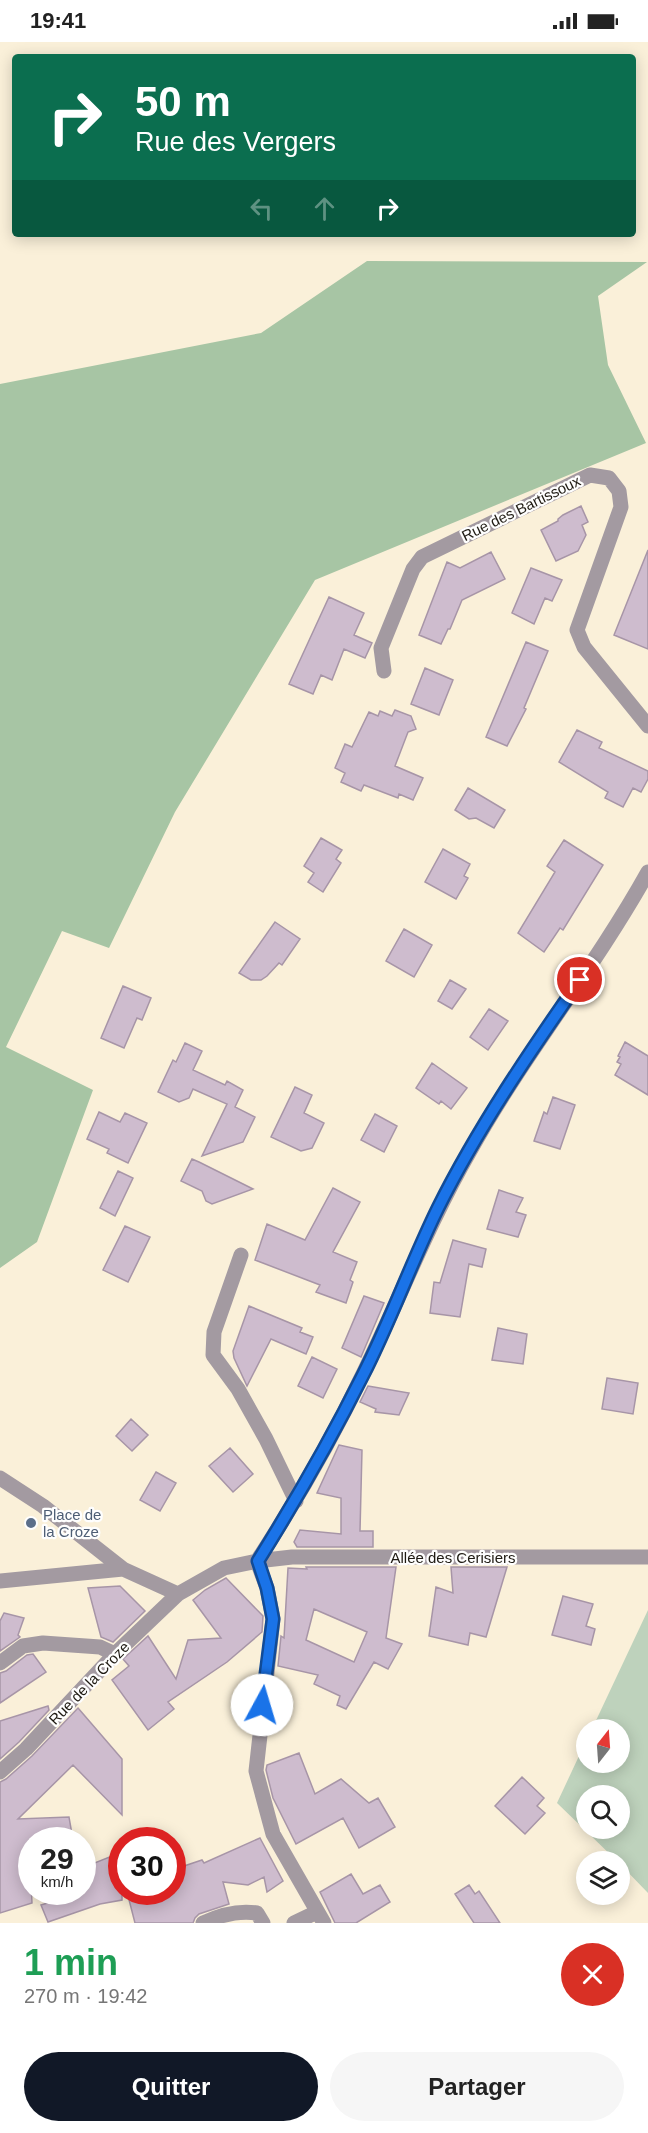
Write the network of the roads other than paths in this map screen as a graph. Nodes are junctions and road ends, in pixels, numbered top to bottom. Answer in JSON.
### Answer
{"nodes":[{"id":1,"x":384,"y":671,"type":"dead end"},
{"id":2,"x":648,"y":726,"type":"edge"},
{"id":3,"x":648,"y":872,"type":"edge"},
{"id":4,"x":241,"y":1255,"type":"dead end"},
{"id":5,"x":0,"y":1478,"type":"edge"},
{"id":6,"x":296,"y":1501,"type":"junction"},
{"id":7,"x":648,"y":1557,"type":"edge"},
{"id":8,"x":258,"y":1561,"type":"junction"},
{"id":9,"x":123,"y":1569,"type":"junction"},
{"id":10,"x":0,"y":1581,"type":"edge"},
{"id":11,"x":178,"y":1594,"type":"junction"},
{"id":12,"x":115,"y":1654,"type":"junction"},
{"id":13,"x":0,"y":1663,"type":"edge"},
{"id":14,"x":0,"y":1772,"type":"edge"},
{"id":15,"x":320,"y":1917,"type":"edge"},
{"id":16,"x":203,"y":1923,"type":"edge"},
{"id":17,"x":263,"y":1923,"type":"edge"},
{"id":18,"x":294,"y":1923,"type":"edge"}],
"edges":[{"from":1,"to":2,"type":"street","name":"Rue des Bartissoux"},
{"from":3,"to":6,"type":"street"},
{"from":4,"to":6,"type":"street"},
{"from":5,"to":9,"type":"street"},
{"from":6,"to":8,"type":"street"},
{"from":7,"to":8,"type":"street","name":"Allée des Cerisiers"},
{"from":8,"to":11,"type":"street"},
{"from":8,"to":15,"type":"street"},
{"from":9,"to":10,"type":"street"},
{"from":9,"to":11,"type":"street"},
{"from":11,"to":12,"type":"street","name":"Rue de la Croze"},
{"from":12,"to":13,"type":"street"},
{"from":12,"to":14,"type":"street","name":"Rue de la Croze"},
{"from":15,"to":18,"type":"street"},
{"from":16,"to":17,"type":"street"}]}
